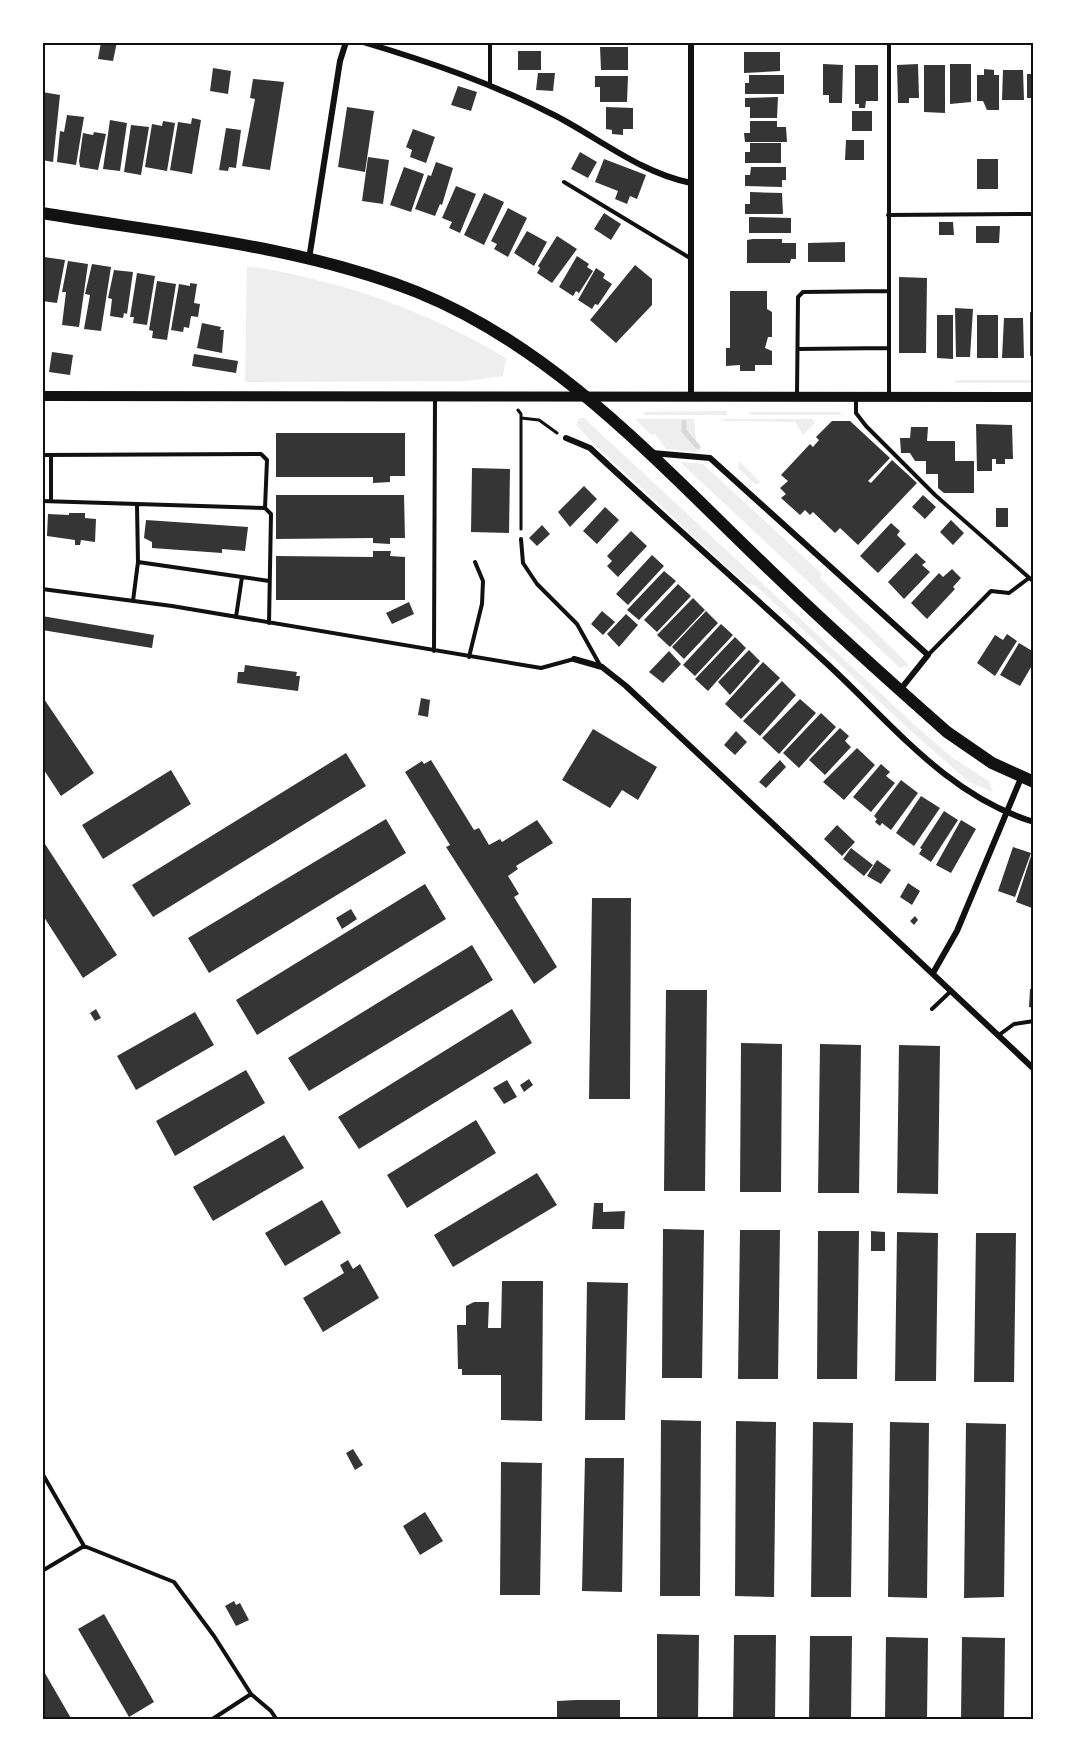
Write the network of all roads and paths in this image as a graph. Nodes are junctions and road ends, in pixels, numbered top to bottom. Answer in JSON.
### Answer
{"nodes":[{"id":1,"x":346,"y":42,"type":"edge"},
{"id":2,"x":363,"y":42,"type":"edge"},
{"id":3,"x":490,"y":42,"type":"edge"},
{"id":4,"x":691,"y":42,"type":"edge"},
{"id":5,"x":889,"y":42,"type":"edge"},
{"id":6,"x":490,"y":86,"type":"junction"},
{"id":7,"x":564,"y":183,"type":"dead end"},
{"id":8,"x":691,"y":183,"type":"junction"},
{"id":9,"x":42,"y":213,"type":"edge"},
{"id":10,"x":888,"y":214,"type":"junction"},
{"id":11,"x":1034,"y":214,"type":"edge"},
{"id":12,"x":309,"y":259,"type":"junction"},
{"id":13,"x":691,"y":259,"type":"junction"},
{"id":14,"x":888,"y":291,"type":"junction"},
{"id":15,"x":889,"y":348,"type":"junction"},
{"id":16,"x":798,"y":349,"type":"junction"},
{"id":17,"x":435,"y":395,"type":"junction"},
{"id":18,"x":42,"y":396,"type":"edge"},
{"id":19,"x":889,"y":396,"type":"junction"},
{"id":20,"x":1034,"y":396,"type":"edge"},
{"id":21,"x":585,"y":397,"type":"junction"},
{"id":22,"x":856,"y":397,"type":"junction"},
{"id":23,"x":691,"y":398,"type":"junction"},
{"id":24,"x":797,"y":398,"type":"junction"},
{"id":25,"x":538,"y":414,"type":"dead end"},
{"id":26,"x":542,"y":422,"type":"junction"},
{"id":27,"x":566,"y":438,"type":"joint"},
{"id":28,"x":648,"y":453,"type":"junction"},
{"id":29,"x":42,"y":455,"type":"edge"},
{"id":30,"x":51,"y":455,"type":"junction"},
{"id":31,"x":42,"y":501,"type":"edge"},
{"id":32,"x":51,"y":501,"type":"junction"},
{"id":33,"x":137,"y":505,"type":"junction"},
{"id":34,"x":265,"y":508,"type":"junction"},
{"id":35,"x":521,"y":540,"type":"joint"},
{"id":36,"x":138,"y":562,"type":"junction"},
{"id":37,"x":475,"y":562,"type":"dead end"},
{"id":38,"x":242,"y":577,"type":"junction"},
{"id":39,"x":1029,"y":578,"type":"junction"},
{"id":40,"x":269,"y":581,"type":"junction"},
{"id":41,"x":1034,"y":582,"type":"edge"},
{"id":42,"x":42,"y":589,"type":"edge"},
{"id":43,"x":133,"y":601,"type":"junction"},
{"id":44,"x":236,"y":617,"type":"junction"},
{"id":45,"x":269,"y":623,"type":"junction"},
{"id":46,"x":434,"y":651,"type":"junction"},
{"id":47,"x":928,"y":655,"type":"junction"},
{"id":48,"x":469,"y":657,"type":"junction"},
{"id":49,"x":574,"y":659,"type":"joint"},
{"id":50,"x":602,"y":667,"type":"junction"},
{"id":51,"x":899,"y":690,"type":"junction"},
{"id":52,"x":1021,"y":778,"type":"junction"},
{"id":53,"x":1034,"y":782,"type":"edge"},
{"id":54,"x":1006,"y":812,"type":"junction"},
{"id":55,"x":1034,"y":822,"type":"edge"},
{"id":56,"x":933,"y":973,"type":"junction"},
{"id":57,"x":951,"y":991,"type":"junction"},
{"id":58,"x":932,"y":1009,"type":"dead end"},
{"id":59,"x":1034,"y":1022,"type":"edge"},
{"id":60,"x":999,"y":1035,"type":"junction"},
{"id":61,"x":1034,"y":1069,"type":"edge"},
{"id":62,"x":42,"y":1473,"type":"edge"},
{"id":63,"x":84,"y":1546,"type":"junction"},
{"id":64,"x":42,"y":1571,"type":"edge"},
{"id":65,"x":251,"y":1694,"type":"junction"},
{"id":66,"x":211,"y":1720,"type":"edge"},
{"id":67,"x":277,"y":1720,"type":"edge"}],
"edges":[{"from":1,"to":12,"type":"street"},
{"from":2,"to":6,"type":"street"},
{"from":3,"to":6,"type":"lane"},
{"from":4,"to":8,"type":"street"},
{"from":5,"to":10,"type":"lane"},
{"from":6,"to":8,"type":"street"},
{"from":7,"to":13,"type":"lane"},
{"from":8,"to":13,"type":"street"},
{"from":9,"to":12,"type":"main road"},
{"from":10,"to":11,"type":"lane"},
{"from":10,"to":14,"type":"lane"},
{"from":12,"to":21,"type":"main road"},
{"from":13,"to":23,"type":"street"},
{"from":14,"to":15,"type":"lane"},
{"from":14,"to":16,"type":"lane"},
{"from":15,"to":16,"type":"lane"},
{"from":15,"to":19,"type":"lane"},
{"from":16,"to":24,"type":"lane"},
{"from":17,"to":18,"type":"main road"},
{"from":17,"to":21,"type":"main road"},
{"from":17,"to":46,"type":"lane"},
{"from":19,"to":20,"type":"main road"},
{"from":19,"to":22,"type":"main road"},
{"from":21,"to":23,"type":"main road"},
{"from":21,"to":28,"type":"main road"},
{"from":22,"to":24,"type":"main road"},
{"from":22,"to":39,"type":"lane"},
{"from":23,"to":24,"type":"main road"},
{"from":25,"to":26,"type":"path"},
{"from":26,"to":27,"type":"path"},
{"from":26,"to":35,"type":"path"},
{"from":27,"to":54,"type":"street"},
{"from":28,"to":47,"type":"street"},
{"from":28,"to":51,"type":"main road"},
{"from":29,"to":30,"type":"lane"},
{"from":30,"to":32,"type":"lane"},
{"from":30,"to":34,"type":"lane"},
{"from":31,"to":32,"type":"lane"},
{"from":32,"to":33,"type":"lane"},
{"from":33,"to":34,"type":"lane"},
{"from":33,"to":36,"type":"lane"},
{"from":34,"to":40,"type":"lane"},
{"from":35,"to":50,"type":"lane"},
{"from":36,"to":38,"type":"lane"},
{"from":36,"to":43,"type":"lane"},
{"from":37,"to":48,"type":"lane"},
{"from":38,"to":40,"type":"lane"},
{"from":38,"to":44,"type":"lane"},
{"from":39,"to":41,"type":"lane"},
{"from":39,"to":47,"type":"lane"},
{"from":40,"to":45,"type":"lane"},
{"from":42,"to":43,"type":"lane"},
{"from":43,"to":44,"type":"lane"},
{"from":44,"to":45,"type":"lane"},
{"from":45,"to":46,"type":"lane"},
{"from":46,"to":48,"type":"lane"},
{"from":47,"to":51,"type":"street"},
{"from":48,"to":49,"type":"lane"},
{"from":49,"to":50,"type":"street"},
{"from":50,"to":56,"type":"street"},
{"from":51,"to":52,"type":"main road"},
{"from":52,"to":53,"type":"main road"},
{"from":52,"to":54,"type":"street"},
{"from":54,"to":55,"type":"street"},
{"from":54,"to":56,"type":"street"},
{"from":56,"to":57,"type":"street"},
{"from":57,"to":58,"type":"lane"},
{"from":57,"to":60,"type":"street"},
{"from":59,"to":60,"type":"lane"},
{"from":60,"to":61,"type":"street"},
{"from":62,"to":63,"type":"lane"},
{"from":63,"to":64,"type":"lane"},
{"from":63,"to":65,"type":"lane"},
{"from":65,"to":66,"type":"lane"},
{"from":65,"to":67,"type":"lane"}]}
